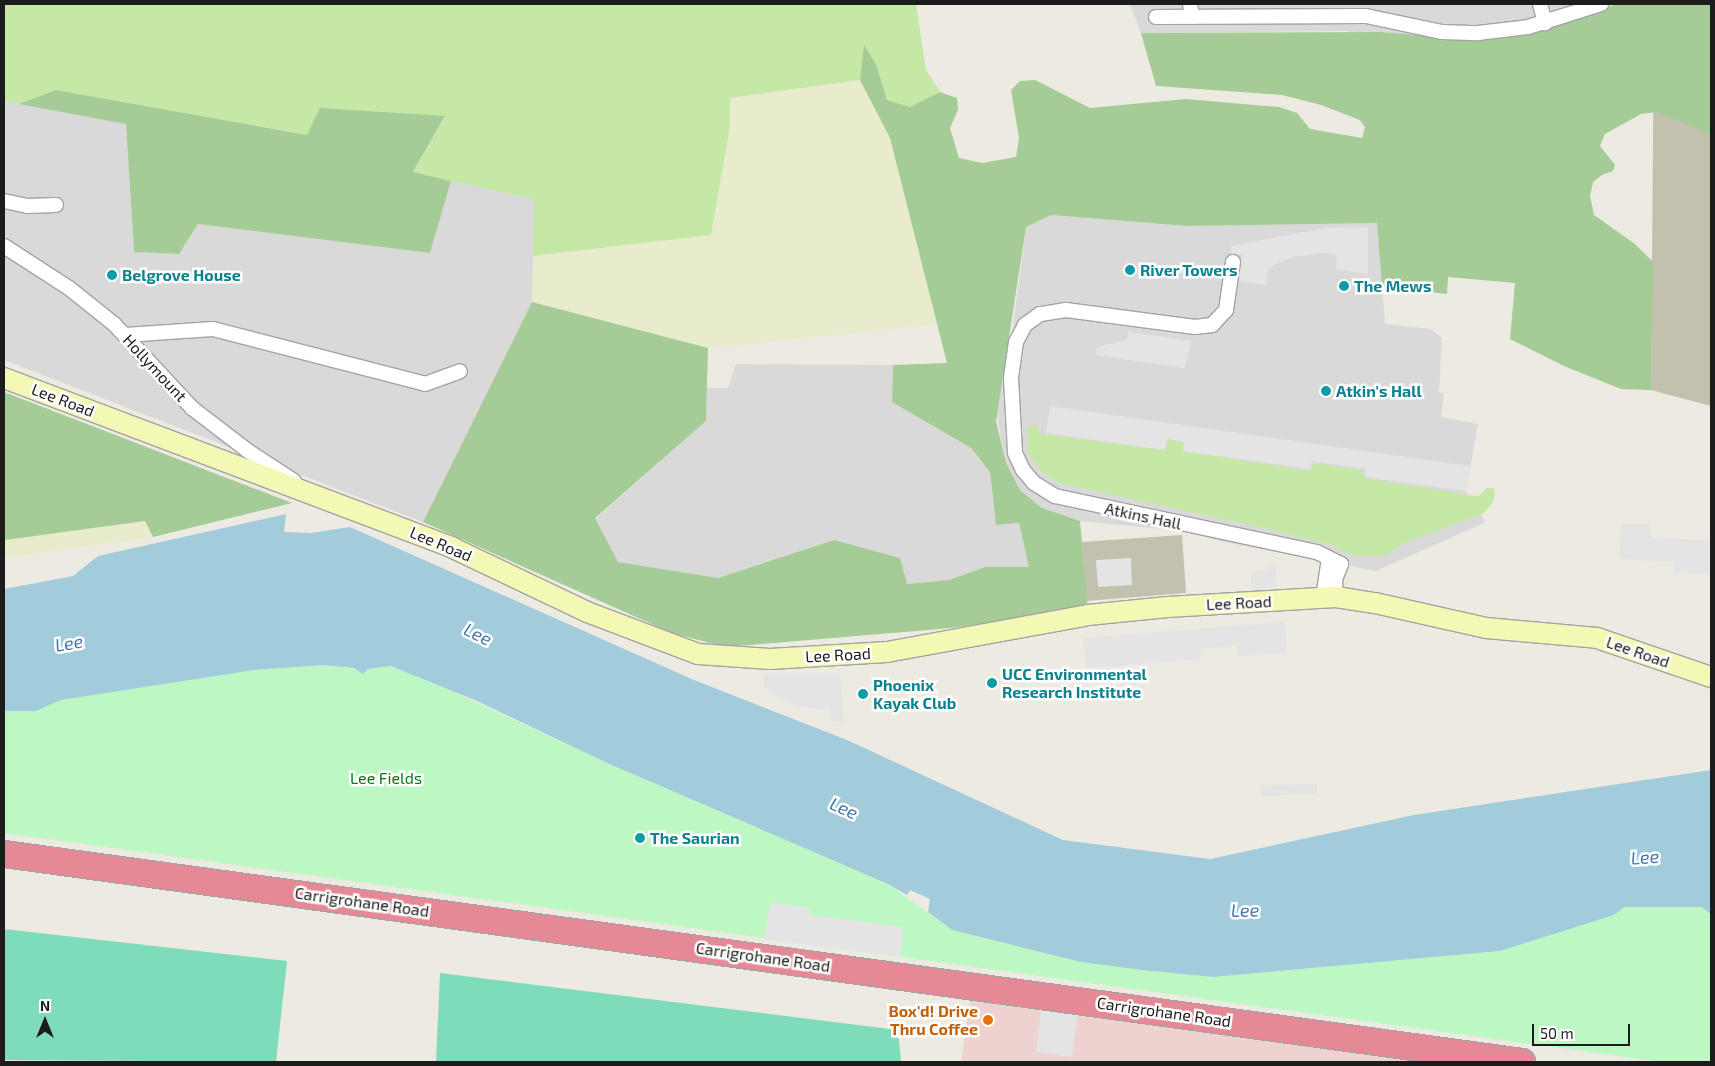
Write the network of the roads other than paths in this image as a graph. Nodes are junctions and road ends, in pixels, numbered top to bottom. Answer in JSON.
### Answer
{"nodes":[{"id":1,"x":1540,"y":4,"type":"edge"},
{"id":2,"x":1602,"y":4,"type":"edge"},
{"id":3,"x":1191,"y":10,"type":"edge"},
{"id":4,"x":1366,"y":10,"type":"edge"},
{"id":5,"x":1156,"y":16,"type":"dead end"},
{"id":6,"x":1545,"y":23,"type":"junction"},
{"id":7,"x":4,"y":201,"type":"edge"},
{"id":8,"x":56,"y":205,"type":"dead end"},
{"id":9,"x":4,"y":246,"type":"edge"},
{"id":10,"x":1233,"y":262,"type":"dead end"},
{"id":11,"x":125,"y":335,"type":"junction"},
{"id":12,"x":460,"y":371,"type":"dead end"},
{"id":13,"x":4,"y":378,"type":"edge"},
{"id":14,"x":305,"y":491,"type":"junction"},
{"id":15,"x":1330,"y":598,"type":"junction"},
{"id":16,"x":1711,"y":677,"type":"edge"},
{"id":17,"x":4,"y":854,"type":"edge"},
{"id":18,"x":1522,"y":1062,"type":"edge"}],
"edges":[{"from":1,"to":6,"type":"street"},
{"from":2,"to":6,"type":"street"},
{"from":3,"to":4,"type":"street"},
{"from":3,"to":5,"type":"street"},
{"from":4,"to":6,"type":"street"},
{"from":7,"to":8,"type":"street"},
{"from":9,"to":11,"type":"street","name":"Hollymount"},
{"from":10,"to":15,"type":"street","name":"Atkins Hall"},
{"from":11,"to":12,"type":"street"},
{"from":11,"to":14,"type":"street","name":"Hollymount"},
{"from":13,"to":14,"type":"street","name":"Lee Road"},
{"from":14,"to":15,"type":"street","name":"Lee Road"},
{"from":15,"to":16,"type":"street","name":"Lee Road"},
{"from":17,"to":18,"type":"highway","name":"Carrigrohane Road"}]}
